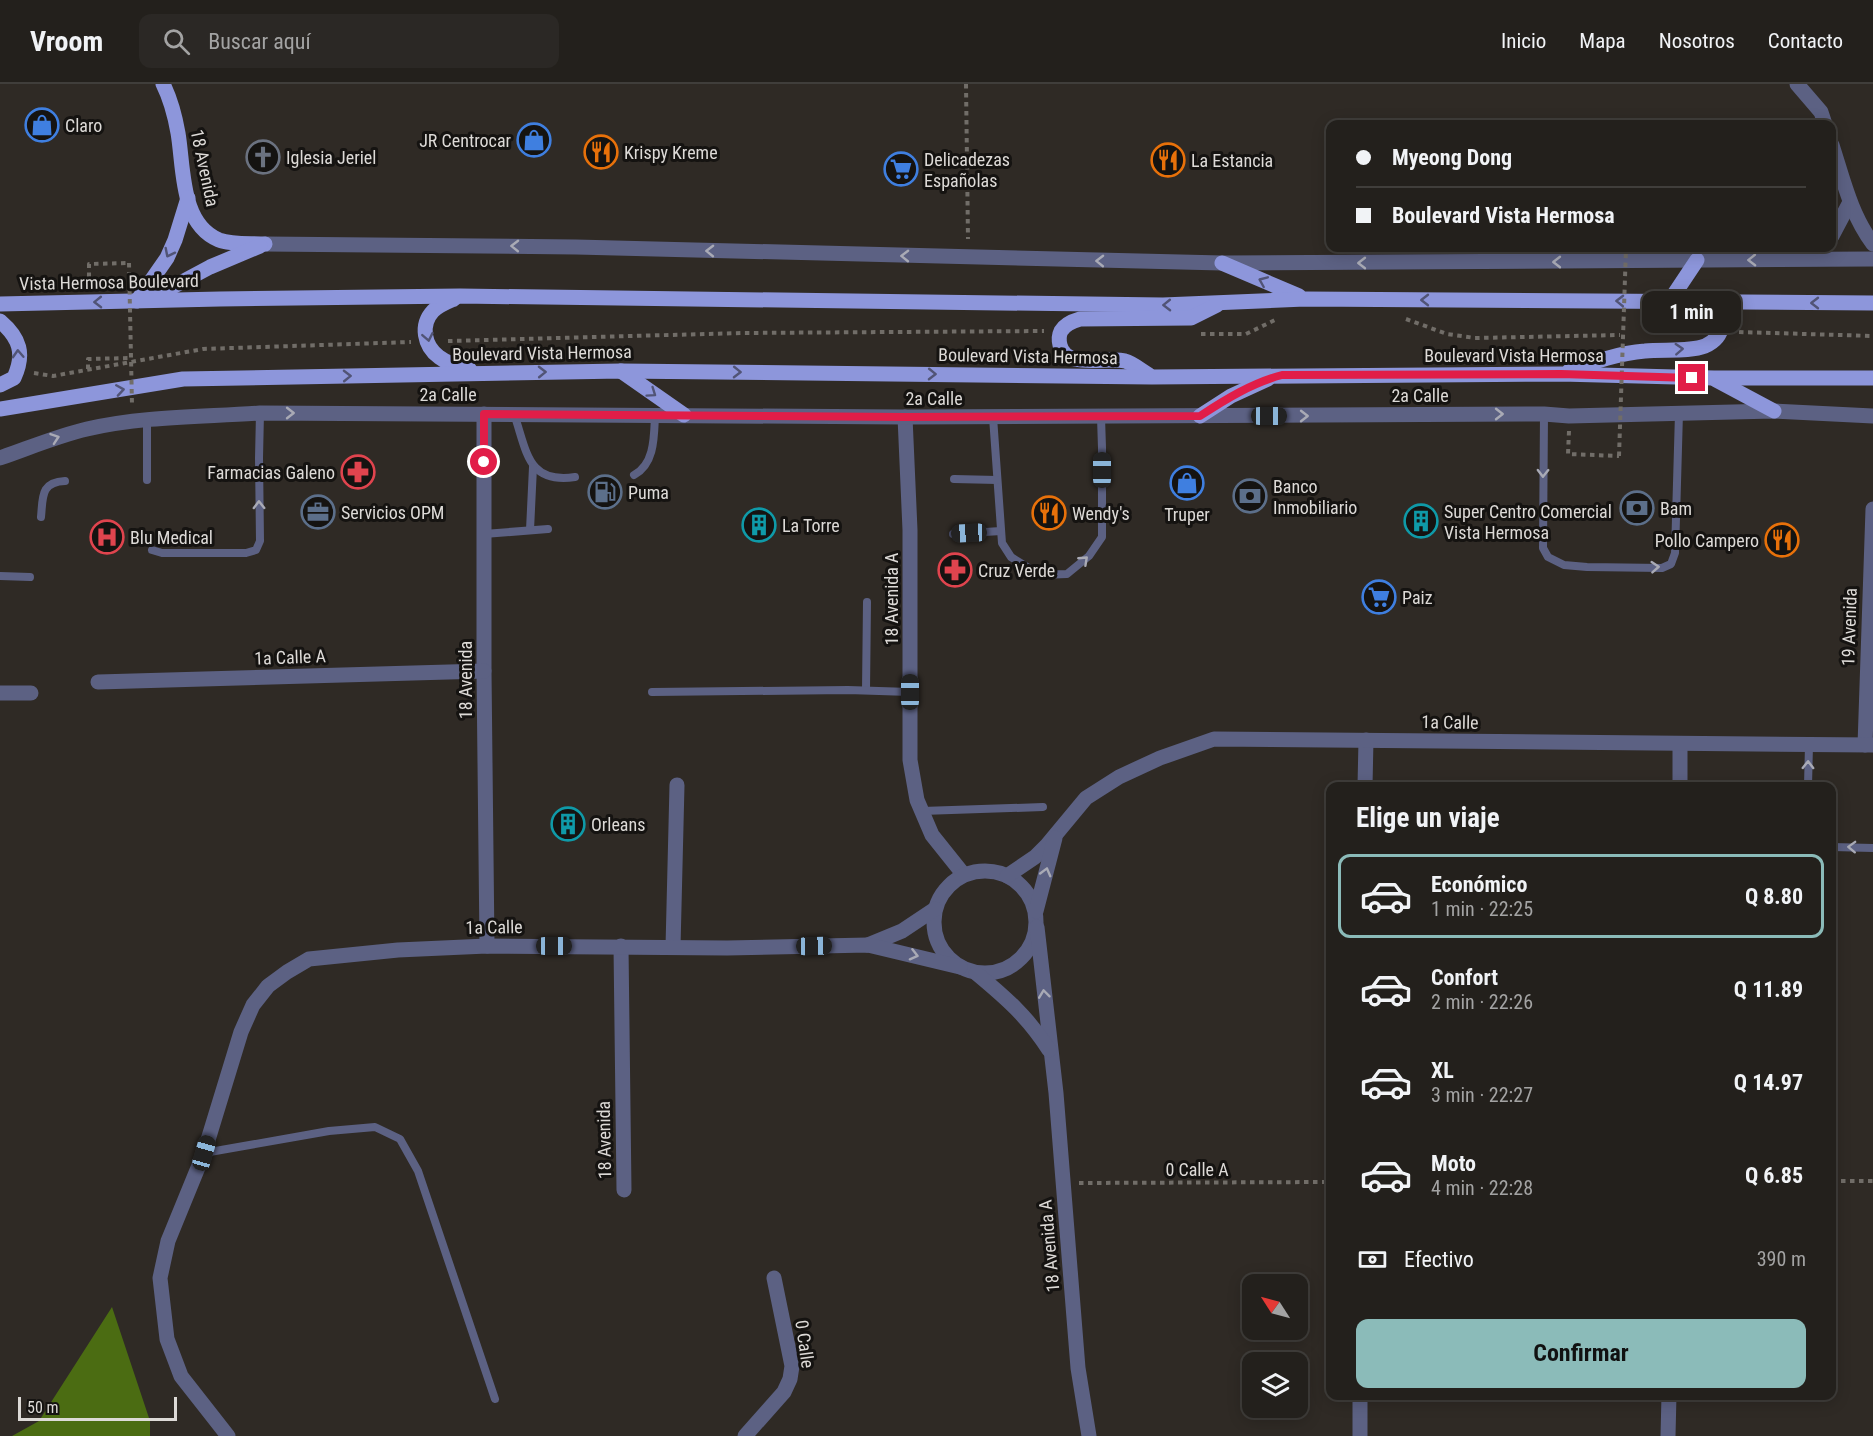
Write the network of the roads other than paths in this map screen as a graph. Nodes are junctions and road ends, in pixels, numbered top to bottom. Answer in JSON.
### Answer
{"nodes":[{"id":1,"x":163,"y":84,"type":"edge"},
{"id":2,"x":1797,"y":84,"type":"edge"},
{"id":3,"x":1824,"y":120,"type":"edge"},
{"id":4,"x":1836,"y":158,"type":"edge"},
{"id":5,"x":188,"y":198,"type":"junction"},
{"id":6,"x":1850,"y":202,"type":"junction"},
{"id":7,"x":1836,"y":228,"type":"edge"},
{"id":8,"x":265,"y":244,"type":"junction"},
{"id":9,"x":1873,"y":244,"type":"edge"},
{"id":10,"x":1821,"y":253,"type":"edge"},
{"id":11,"x":1873,"y":259,"type":"edge"},
{"id":12,"x":1697,"y":260,"type":"junction"},
{"id":13,"x":1222,"y":263,"type":"junction"},
{"id":14,"x":460,"y":297,"type":"junction"},
{"id":15,"x":1305,"y":299,"type":"junction"},
{"id":16,"x":142,"y":301,"type":"junction"},
{"id":17,"x":1669,"y":302,"type":"junction"},
{"id":18,"x":1711,"y":302,"type":"junction"},
{"id":19,"x":1223,"y":303,"type":"junction"},
{"id":20,"x":1873,"y":303,"type":"edge"},
{"id":21,"x":0,"y":304,"type":"edge"},
{"id":22,"x":0,"y":321,"type":"edge"},
{"id":23,"x":621,"y":370,"type":"junction"},
{"id":24,"x":482,"y":374,"type":"junction"},
{"id":25,"x":1561,"y":374,"type":"junction"},
{"id":26,"x":1282,"y":375,"type":"junction"},
{"id":27,"x":1152,"y":376,"type":"junction"},
{"id":28,"x":1713,"y":378,"type":"junction"},
{"id":29,"x":1873,"y":378,"type":"edge"},
{"id":30,"x":0,"y":385,"type":"edge"},
{"id":31,"x":0,"y":409,"type":"edge"},
{"id":32,"x":1774,"y":411,"type":"junction"},
{"id":33,"x":260,"y":413,"type":"junction"},
{"id":34,"x":1679,"y":413,"type":"junction"},
{"id":35,"x":484,"y":414,"type":"junction"},
{"id":36,"x":514,"y":414,"type":"junction"},
{"id":37,"x":1544,"y":414,"type":"junction"},
{"id":38,"x":655,"y":415,"type":"junction"},
{"id":39,"x":684,"y":415,"type":"junction"},
{"id":40,"x":1200,"y":416,"type":"junction"},
{"id":41,"x":1873,"y":416,"type":"edge"},
{"id":42,"x":905,"y":417,"type":"junction"},
{"id":43,"x":993,"y":417,"type":"junction"},
{"id":44,"x":1101,"y":417,"type":"junction"},
{"id":45,"x":147,"y":420,"type":"junction"},
{"id":46,"x":0,"y":458,"type":"edge"},
{"id":47,"x":533,"y":467,"type":"junction"},
{"id":48,"x":634,"y":475,"type":"dead end"},
{"id":49,"x":575,"y":477,"type":"dead end"},
{"id":50,"x":954,"y":479,"type":"dead end"},
{"id":51,"x":147,"y":480,"type":"dead end"},
{"id":52,"x":997,"y":480,"type":"junction"},
{"id":53,"x":65,"y":481,"type":"dead end"},
{"id":54,"x":1873,"y":509,"type":"edge"},
{"id":55,"x":41,"y":517,"type":"dead end"},
{"id":56,"x":548,"y":529,"type":"dead end"},
{"id":57,"x":530,"y":530,"type":"junction"},
{"id":58,"x":1001,"y":531,"type":"junction"},
{"id":59,"x":484,"y":534,"type":"junction"},
{"id":60,"x":953,"y":534,"type":"dead end"},
{"id":61,"x":152,"y":550,"type":"dead end"},
{"id":62,"x":0,"y":576,"type":"edge"},
{"id":63,"x":30,"y":577,"type":"dead end"},
{"id":64,"x":867,"y":602,"type":"dead end"},
{"id":65,"x":484,"y":672,"type":"junction"},
{"id":66,"x":98,"y":682,"type":"dead end"},
{"id":67,"x":866,"y":690,"type":"junction"},
{"id":68,"x":652,"y":692,"type":"dead end"},
{"id":69,"x":910,"y":692,"type":"junction"},
{"id":70,"x":0,"y":693,"type":"edge"},
{"id":71,"x":31,"y":693,"type":"dead end"},
{"id":72,"x":1365,"y":741,"type":"junction"},
{"id":73,"x":1680,"y":744,"type":"junction"},
{"id":74,"x":1809,"y":745,"type":"junction"},
{"id":75,"x":1869,"y":745,"type":"edge"},
{"id":76,"x":1365,"y":782,"type":"edge"},
{"id":77,"x":1680,"y":782,"type":"edge"},
{"id":78,"x":1808,"y":782,"type":"edge"},
{"id":79,"x":677,"y":785,"type":"dead end"},
{"id":80,"x":1043,"y":807,"type":"dead end"},
{"id":81,"x":922,"y":811,"type":"junction"},
{"id":82,"x":1057,"y":832,"type":"junction"},
{"id":83,"x":1836,"y":846,"type":"edge"},
{"id":84,"x":1873,"y":848,"type":"edge"},
{"id":85,"x":964,"y":875,"type":"junction"},
{"id":86,"x":1007,"y":876,"type":"junction"},
{"id":87,"x":935,"y":909,"type":"junction"},
{"id":88,"x":1036,"y":911,"type":"junction"},
{"id":89,"x":1036,"y":927,"type":"junction"},
{"id":90,"x":868,"y":945,"type":"junction"},
{"id":91,"x":487,"y":946,"type":"junction"},
{"id":92,"x":621,"y":946,"type":"junction"},
{"id":93,"x":673,"y":947,"type":"junction"},
{"id":94,"x":960,"y":967,"type":"junction"},
{"id":95,"x":976,"y":973,"type":"junction"},
{"id":96,"x":1051,"y":1052,"type":"junction"},
{"id":97,"x":204,"y":1153,"type":"junction"},
{"id":98,"x":624,"y":1190,"type":"dead end"},
{"id":99,"x":774,"y":1278,"type":"dead end"},
{"id":100,"x":495,"y":1399,"type":"dead end"},
{"id":101,"x":1360,"y":1400,"type":"edge"},
{"id":102,"x":1669,"y":1400,"type":"edge"},
{"id":103,"x":228,"y":1436,"type":"edge"},
{"id":104,"x":745,"y":1436,"type":"edge"},
{"id":105,"x":1089,"y":1436,"type":"edge"},
{"id":106,"x":1360,"y":1436,"type":"edge"},
{"id":107,"x":1668,"y":1436,"type":"edge"}],
"edges":[{"from":1,"to":5,"type":"main road","name":"18 Avenida"},
{"from":2,"to":3,"type":"street"},
{"from":4,"to":6,"type":"street"},
{"from":5,"to":8,"type":"main road","name":"18 Avenida"},
{"from":5,"to":16,"type":"main road","one_way":true},
{"from":6,"to":7,"type":"street"},
{"from":6,"to":9,"type":"street"},
{"from":13,"to":8,"type":"street","one_way":true},
{"from":8,"to":16,"type":"main road"},
{"from":10,"to":11,"type":"street"},
{"from":10,"to":12,"type":"street","one_way":true},
{"from":12,"to":13,"type":"street","one_way":true},
{"from":12,"to":17,"type":"main road"},
{"from":15,"to":13,"type":"main road","one_way":true},
{"from":14,"to":16,"type":"main road","name":"Vista Hermosa Boulevard"},
{"from":19,"to":14,"type":"main road","one_way":true},
{"from":14,"to":24,"type":"main road","one_way":true},
{"from":17,"to":15,"type":"main road","one_way":true},
{"from":15,"to":19,"type":"main road"},
{"from":16,"to":21,"type":"main road","name":"Vista Hermosa Boulevard","one_way":true},
{"from":17,"to":18,"type":"main road"},
{"from":20,"to":18,"type":"main road","one_way":true},
{"from":25,"to":18,"type":"main road","one_way":true},
{"from":19,"to":27,"type":"main road"},
{"from":30,"to":22,"type":"main road","one_way":true},
{"from":24,"to":23,"type":"main road","name":"Boulevard Vista Hermosa","one_way":true},
{"from":23,"to":27,"type":"main road","name":"Boulevard Vista Hermosa","one_way":true},
{"from":23,"to":39,"type":"main road","one_way":true},
{"from":31,"to":24,"type":"main road","name":"Boulevard Vista Hermosa","one_way":true},
{"from":25,"to":26,"type":"main road","name":"Boulevard Vista Hermosa"},
{"from":25,"to":28,"type":"main road","name":"Boulevard Vista Hermosa"},
{"from":26,"to":27,"type":"main road","name":"Boulevard Vista Hermosa"},
{"from":26,"to":40,"type":"main road"},
{"from":28,"to":29,"type":"main road","name":"Boulevard Vista Hermosa"},
{"from":28,"to":32,"type":"main road"},
{"from":32,"to":34,"type":"street","name":"2a Calle"},
{"from":32,"to":41,"type":"street","name":"2a Calle"},
{"from":33,"to":35,"type":"street","name":"2a Calle","one_way":true},
{"from":33,"to":45,"type":"street","name":"2a Calle"},
{"from":61,"to":33,"type":"lane","one_way":true},
{"from":34,"to":37,"type":"street","name":"2a Calle"},
{"from":37,"to":34,"type":"lane","one_way":true},
{"from":35,"to":36,"type":"street","name":"2a Calle"},
{"from":35,"to":59,"type":"street","name":"18 Avenida"},
{"from":36,"to":38,"type":"street","name":"2a Calle"},
{"from":36,"to":47,"type":"lane"},
{"from":40,"to":37,"type":"street","name":"2a Calle","one_way":true},
{"from":38,"to":39,"type":"street","name":"2a Calle"},
{"from":38,"to":48,"type":"lane"},
{"from":39,"to":42,"type":"street","name":"2a Calle"},
{"from":40,"to":44,"type":"street","name":"2a Calle"},
{"from":42,"to":43,"type":"street","name":"2a Calle"},
{"from":42,"to":69,"type":"street","name":"18 Avenida A"},
{"from":43,"to":44,"type":"street","name":"2a Calle"},
{"from":43,"to":52,"type":"lane"},
{"from":58,"to":44,"type":"lane","one_way":true},
{"from":46,"to":45,"type":"street","name":"2a Calle","one_way":true},
{"from":45,"to":51,"type":"lane"},
{"from":47,"to":49,"type":"lane"},
{"from":47,"to":57,"type":"lane"},
{"from":50,"to":52,"type":"lane"},
{"from":52,"to":58,"type":"lane"},
{"from":53,"to":55,"type":"lane"},
{"from":54,"to":75,"type":"street","name":"19 Avenida"},
{"from":56,"to":57,"type":"lane"},
{"from":57,"to":59,"type":"lane"},
{"from":58,"to":60,"type":"lane"},
{"from":59,"to":65,"type":"street","name":"18 Avenida"},
{"from":62,"to":63,"type":"lane"},
{"from":64,"to":67,"type":"lane"},
{"from":65,"to":66,"type":"street","name":"1a Calle A"},
{"from":65,"to":91,"type":"street","name":"18 Avenida"},
{"from":67,"to":68,"type":"lane"},
{"from":67,"to":69,"type":"lane"},
{"from":69,"to":81,"type":"street","name":"18 Avenida A"},
{"from":70,"to":71,"type":"street"},
{"from":72,"to":73,"type":"street","name":"1a Calle"},
{"from":72,"to":76,"type":"street"},
{"from":72,"to":82,"type":"street","name":"1a Calle"},
{"from":73,"to":74,"type":"street","name":"1a Calle"},
{"from":73,"to":77,"type":"street"},
{"from":74,"to":75,"type":"street","name":"1a Calle"},
{"from":78,"to":74,"type":"lane","one_way":true},
{"from":79,"to":93,"type":"street"},
{"from":80,"to":81,"type":"lane"},
{"from":81,"to":85,"type":"street","name":"18 Avenida A"},
{"from":82,"to":86,"type":"street","name":"1a Calle"},
{"from":88,"to":82,"type":"street","name":"1a Calle","one_way":true},
{"from":84,"to":83,"type":"lane","one_way":true},
{"from":85,"to":86,"type":"street"},
{"from":85,"to":87,"type":"street"},
{"from":86,"to":88,"type":"street"},
{"from":87,"to":90,"type":"street","name":"1a Calle"},
{"from":87,"to":94,"type":"street"},
{"from":88,"to":89,"type":"street"},
{"from":89,"to":95,"type":"street"},
{"from":96,"to":89,"type":"street","name":"18 Avenida A","one_way":true},
{"from":90,"to":93,"type":"street","name":"1a Calle"},
{"from":90,"to":94,"type":"street","name":"1a Calle","one_way":true},
{"from":91,"to":92,"type":"street","name":"1a Calle"},
{"from":91,"to":97,"type":"street","name":"1a Calle"},
{"from":92,"to":93,"type":"street","name":"1a Calle"},
{"from":92,"to":98,"type":"street","name":"18 Avenida"},
{"from":94,"to":95,"type":"street"},
{"from":95,"to":96,"type":"street","name":"18 Avenida A"},
{"from":96,"to":105,"type":"street","name":"18 Avenida A"},
{"from":97,"to":100,"type":"lane"},
{"from":97,"to":103,"type":"street","name":"1a Calle"},
{"from":99,"to":104,"type":"street","name":"0 Calle"},
{"from":101,"to":106,"type":"street"},
{"from":102,"to":107,"type":"street"}]}
